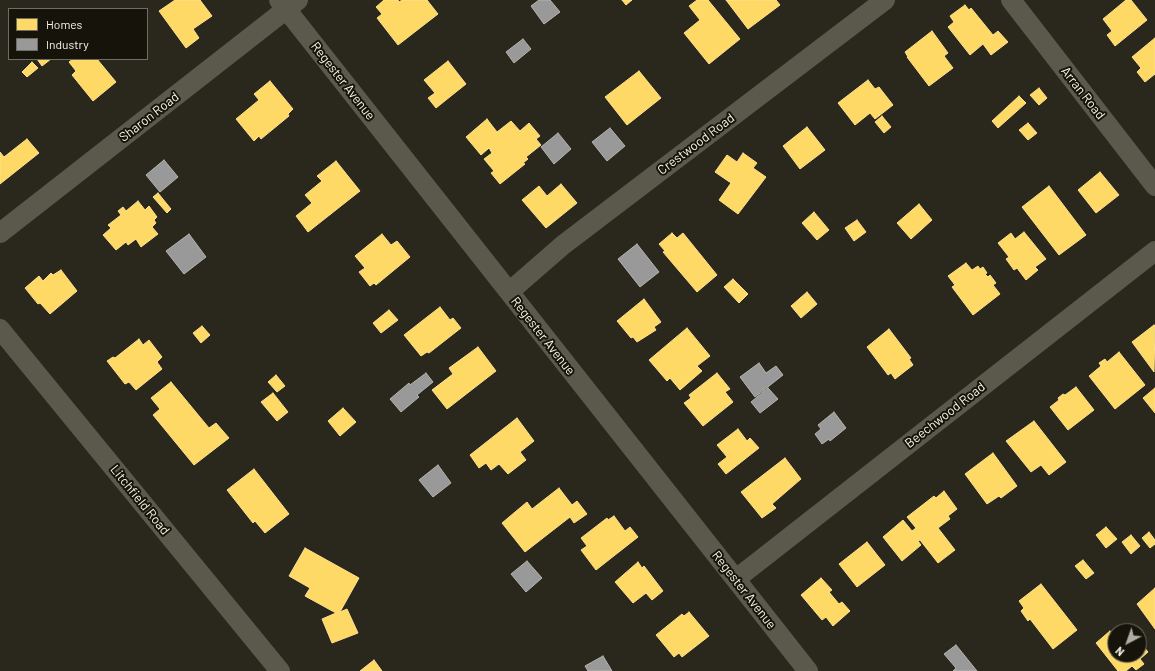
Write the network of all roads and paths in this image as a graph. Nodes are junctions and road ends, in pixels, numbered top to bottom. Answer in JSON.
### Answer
{"nodes":[{"id":1,"x":885,"y":0,"type":"edge"},
{"id":2,"x":1010,"y":0,"type":"edge"},
{"id":3,"x":288,"y":3,"type":"edge"},
{"id":4,"x":1155,"y":186,"type":"edge"},
{"id":5,"x":0,"y":234,"type":"edge"},
{"id":6,"x":1155,"y":251,"type":"edge"},
{"id":7,"x":509,"y":292,"type":"junction"},
{"id":8,"x":0,"y":329,"type":"edge"},
{"id":9,"x":736,"y":579,"type":"junction"},
{"id":10,"x":280,"y":671,"type":"edge"},
{"id":11,"x":808,"y":671,"type":"edge"}],
"edges":[{"from":1,"to":7,"type":"street","name":"Crestwood Road"},
{"from":2,"to":4,"type":"street","name":"Arran Road"},
{"from":3,"to":5,"type":"street","name":"Sharon Road"},
{"from":3,"to":7,"type":"street","name":"Regester Avenue"},
{"from":6,"to":9,"type":"street","name":"Beechwood Road"},
{"from":7,"to":9,"type":"street","name":"Regester Avenue"},
{"from":8,"to":10,"type":"street","name":"Litchfield Road"},
{"from":9,"to":11,"type":"street","name":"Regester Avenue"}]}
